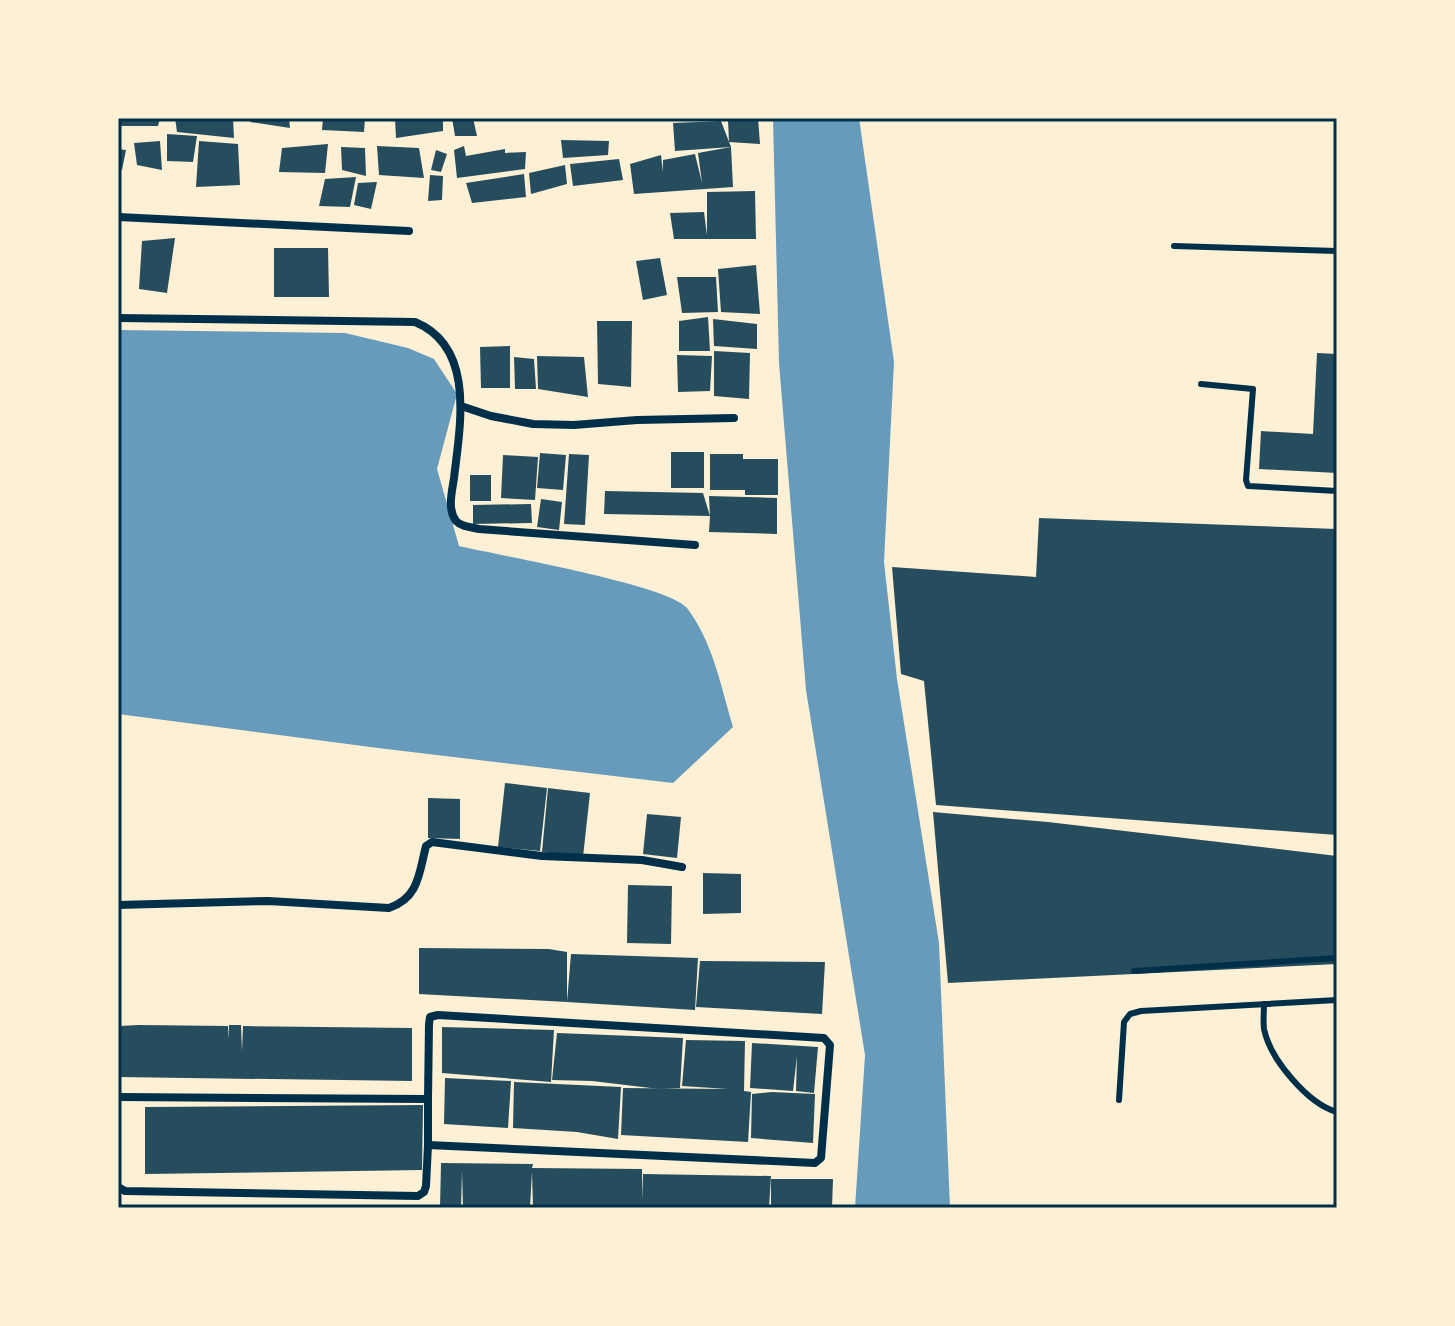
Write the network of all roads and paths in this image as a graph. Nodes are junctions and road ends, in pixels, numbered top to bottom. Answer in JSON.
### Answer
{"nodes":[{"id":1,"x":118,"y":217,"type":"edge"},
{"id":2,"x":409,"y":231,"type":"dead end"},
{"id":3,"x":1174,"y":246,"type":"dead end"},
{"id":4,"x":1337,"y":251,"type":"edge"},
{"id":5,"x":118,"y":318,"type":"edge"},
{"id":6,"x":1201,"y":384,"type":"dead end"},
{"id":7,"x":461,"y":406,"type":"junction"},
{"id":8,"x":734,"y":418,"type":"dead end"},
{"id":9,"x":1337,"y":491,"type":"edge"},
{"id":10,"x":695,"y":545,"type":"dead end"},
{"id":11,"x":682,"y":867,"type":"dead end"},
{"id":12,"x":118,"y":905,"type":"edge"},
{"id":13,"x":1337,"y":958,"type":"edge"},
{"id":14,"x":1134,"y":971,"type":"dead end"},
{"id":15,"x":1337,"y":1000,"type":"edge"},
{"id":16,"x":1264,"y":1004,"type":"junction"},
{"id":17,"x":118,"y":1097,"type":"edge"},
{"id":18,"x":428,"y":1099,"type":"junction"},
{"id":19,"x":1119,"y":1100,"type":"dead end"},
{"id":20,"x":1337,"y":1112,"type":"edge"},
{"id":21,"x":428,"y":1145,"type":"junction"},
{"id":22,"x":118,"y":1187,"type":"edge"}],
"edges":[{"from":1,"to":2,"type":"street"},
{"from":3,"to":4,"type":"lane"},
{"from":5,"to":7,"type":"street"},
{"from":6,"to":9,"type":"lane"},
{"from":7,"to":8,"type":"street"},
{"from":7,"to":10,"type":"street"},
{"from":11,"to":12,"type":"street"},
{"from":13,"to":14,"type":"lane"},
{"from":15,"to":16,"type":"lane"},
{"from":16,"to":19,"type":"lane"},
{"from":16,"to":20,"type":"lane"},
{"from":17,"to":18,"type":"street"},
{"from":18,"to":21,"type":"street"},
{"from":18,"to":21,"type":"street"},
{"from":21,"to":22,"type":"street"}]}
